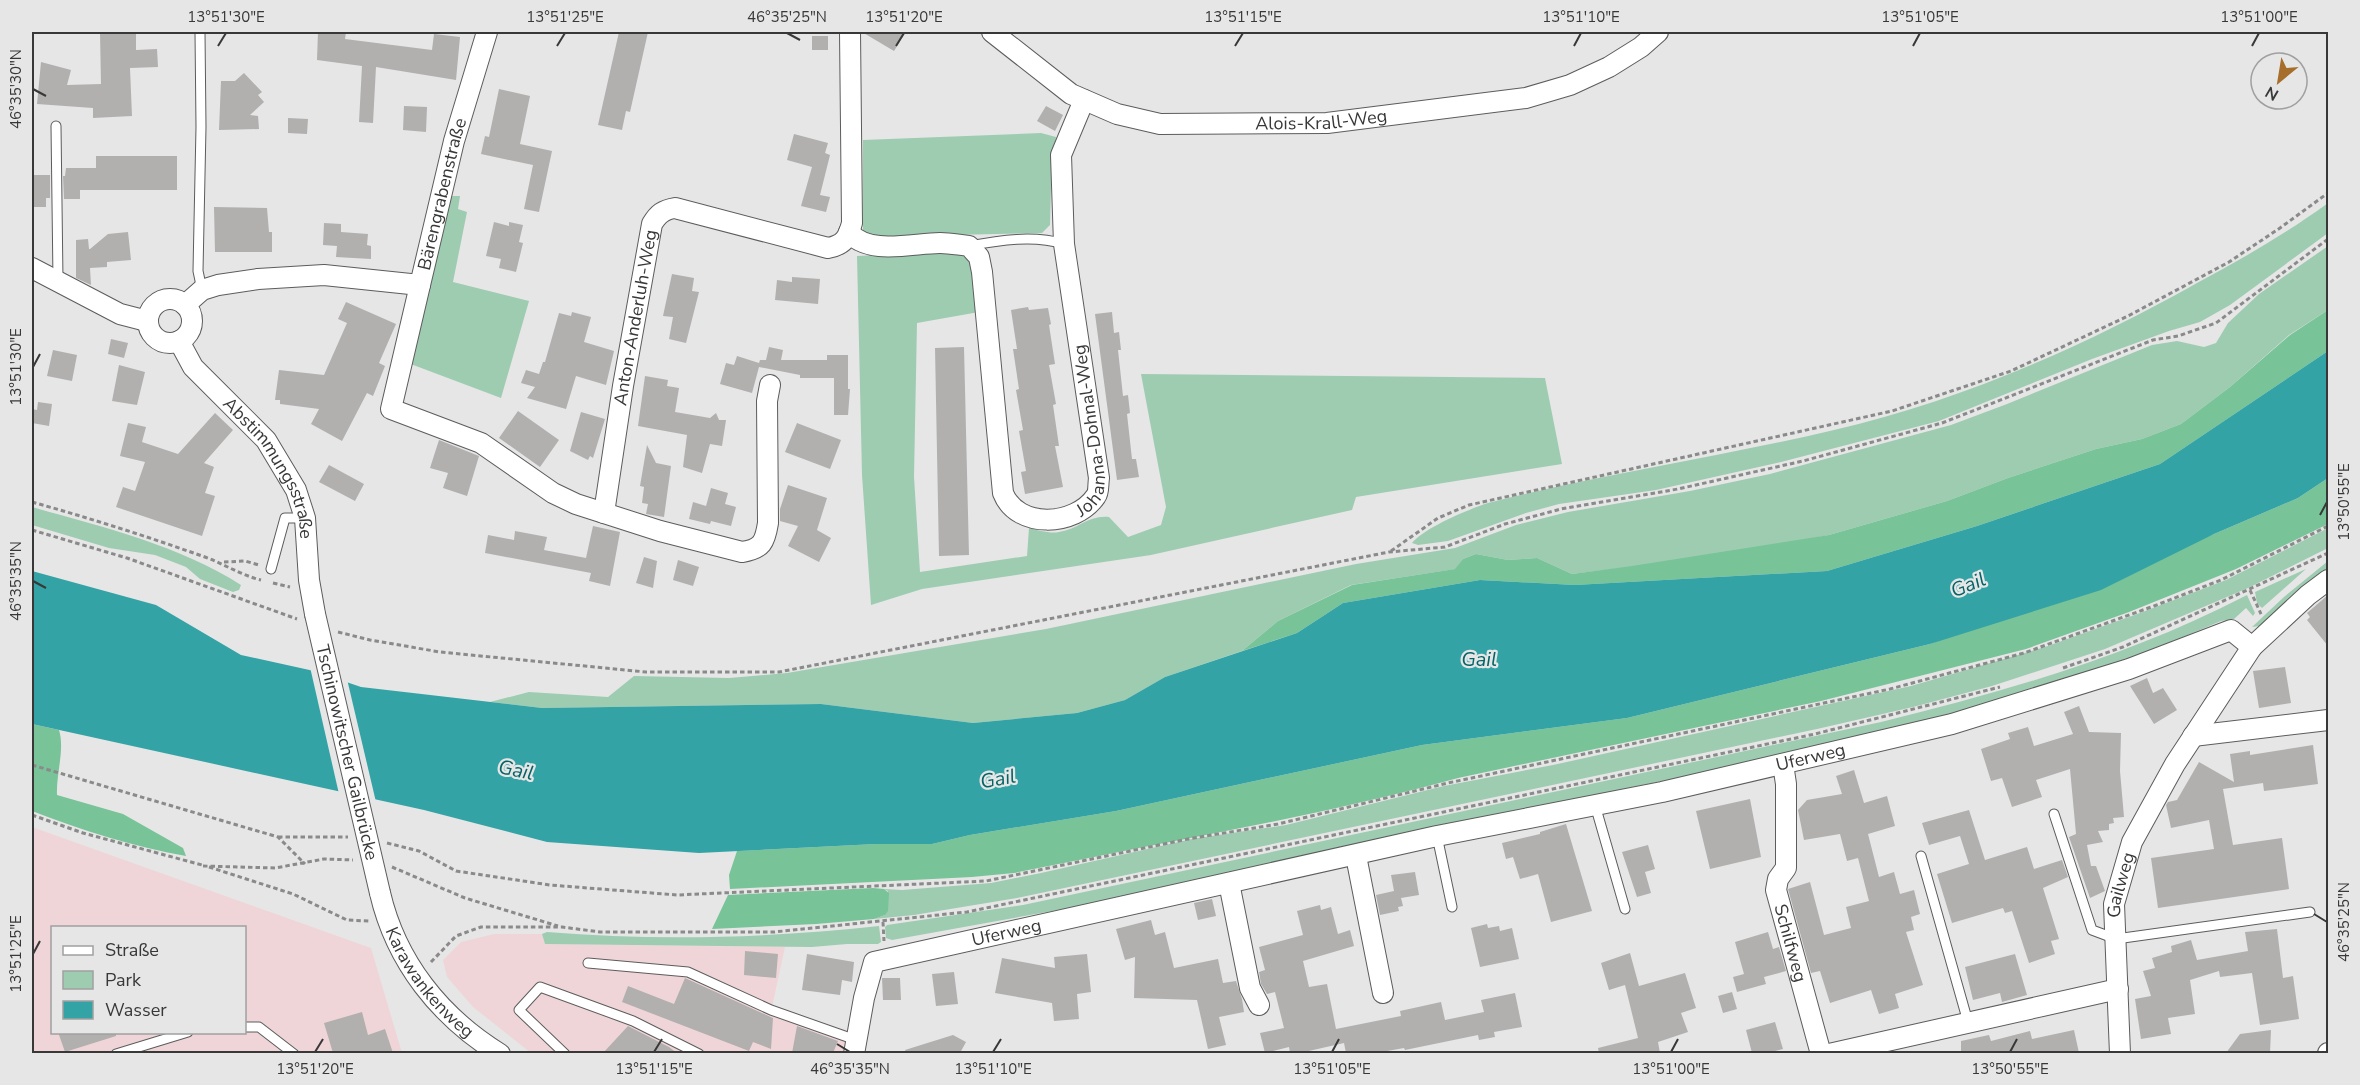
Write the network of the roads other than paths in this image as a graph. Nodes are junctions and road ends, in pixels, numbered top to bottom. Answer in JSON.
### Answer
{"nodes":[{"id":1,"x":200,"y":32,"type":"edge"},
{"id":2,"x":487,"y":32,"type":"edge"},
{"id":3,"x":850,"y":32,"type":"edge"},
{"id":4,"x":992,"y":32,"type":"edge"},
{"id":5,"x":1658,"y":32,"type":"edge"},
{"id":6,"x":1084,"y":100,"type":"junction"},
{"id":7,"x":56,"y":126,"type":"dead end"},
{"id":8,"x":848,"y":235,"type":"junction"},
{"id":9,"x":1064,"y":244,"type":"junction"},
{"id":10,"x":969,"y":246,"type":"junction"},
{"id":11,"x":32,"y":268,"type":"edge"},
{"id":12,"x":58,"y":280,"type":"junction"},
{"id":13,"x":420,"y":285,"type":"junction"},
{"id":14,"x":202,"y":290,"type":"junction"},
{"id":15,"x":185,"y":305,"type":"junction"},
{"id":16,"x":147,"y":321,"type":"junction"},
{"id":17,"x":179,"y":341,"type":"junction"},
{"id":18,"x":770,"y":385,"type":"dead end"},
{"id":19,"x":604,"y":513,"type":"junction"},
{"id":20,"x":305,"y":518,"type":"junction"},
{"id":21,"x":271,"y":569,"type":"road end"},
{"id":22,"x":2328,"y":580,"type":"edge"},
{"id":23,"x":308,"y":617,"type":"joint"},
{"id":24,"x":2252,"y":647,"type":"junction"},
{"id":25,"x":2328,"y":720,"type":"edge"},
{"id":26,"x":2193,"y":736,"type":"junction"},
{"id":27,"x":1783,"y":764,"type":"junction"},
{"id":28,"x":1595,"y":805,"type":"junction"},
{"id":29,"x":2054,"y":814,"type":"dead end"},
{"id":30,"x":1437,"y":837,"type":"junction"},
{"id":31,"x":1356,"y":856,"type":"junction"},
{"id":32,"x":1922,"y":856,"type":"dead end"},
{"id":33,"x":1229,"y":883,"type":"junction"},
{"id":34,"x":380,"y":893,"type":"joint"},
{"id":35,"x":1452,"y":908,"type":"dead end"},
{"id":36,"x":1625,"y":909,"type":"dead end"},
{"id":37,"x":2310,"y":912,"type":"dead end"},
{"id":38,"x":2116,"y":939,"type":"junction"},
{"id":39,"x":588,"y":963,"type":"dead end"},
{"id":40,"x":2118,"y":989,"type":"junction"},
{"id":41,"x":1383,"y":993,"type":"dead end"},
{"id":42,"x":1259,"y":1005,"type":"dead end"},
{"id":43,"x":1968,"y":1022,"type":"junction"},
{"id":44,"x":246,"y":1026,"type":"edge"},
{"id":45,"x":181,"y":1034,"type":"edge"},
{"id":46,"x":855,"y":1047,"type":"edge"},
{"id":47,"x":116,"y":1053,"type":"edge"},
{"id":48,"x":294,"y":1053,"type":"edge"},
{"id":49,"x":500,"y":1053,"type":"edge"},
{"id":50,"x":565,"y":1053,"type":"edge"},
{"id":51,"x":699,"y":1053,"type":"edge"},
{"id":52,"x":1821,"y":1053,"type":"edge"},
{"id":53,"x":1829,"y":1053,"type":"edge"},
{"id":54,"x":2120,"y":1053,"type":"edge"}],
"edges":[{"from":1,"to":14,"type":"lane"},
{"from":2,"to":13,"type":"street","name":"Bärengrabenstraße"},
{"from":3,"to":8,"type":"street"},
{"from":4,"to":6,"type":"street","name":"Alois-Krall-Weg"},
{"from":5,"to":6,"type":"street","name":"Alois-Krall-Weg"},
{"from":6,"to":9,"type":"street","name":"Johanna-Dohnal-Weg"},
{"from":7,"to":12,"type":"lane"},
{"from":8,"to":10,"type":"street"},
{"from":8,"to":19,"type":"street","name":"Anton-Anderluh-Weg"},
{"from":9,"to":10,"type":"lane"},
{"from":9,"to":10,"type":"street","name":"Johanna-Dohnal-Weg"},
{"from":11,"to":12,"type":"street"},
{"from":12,"to":16,"type":"street"},
{"from":13,"to":14,"type":"street","name":"Bärengrabenstraße"},
{"from":13,"to":19,"type":"street"},
{"from":14,"to":15,"type":"street","name":"Bärengrabenstraße"},
{"from":15,"to":16,"type":"street"},
{"from":15,"to":17,"type":"street"},
{"from":16,"to":17,"type":"street"},
{"from":17,"to":20,"type":"street","name":"Abstimmungsstraße"},
{"from":18,"to":19,"type":"street"},
{"from":20,"to":21,"type":"lane"},
{"from":20,"to":23,"type":"street","name":"Abstimmungsstraße"},
{"from":22,"to":24,"type":"street","name":"Gailweg"},
{"from":23,"to":34,"type":"street","name":"Tschinowitscher Gailbrücke","bridge":true},
{"from":24,"to":26,"type":"street","name":"Gailweg"},
{"from":24,"to":27,"type":"street","name":"Uferweg"},
{"from":25,"to":26,"type":"street"},
{"from":26,"to":38,"type":"street","name":"Gailweg"},
{"from":27,"to":28,"type":"street","name":"Uferweg"},
{"from":27,"to":52,"type":"street","name":"Schilfweg"},
{"from":28,"to":30,"type":"street","name":"Uferweg"},
{"from":28,"to":36,"type":"lane"},
{"from":29,"to":38,"type":"lane"},
{"from":30,"to":31,"type":"street","name":"Uferweg"},
{"from":30,"to":35,"type":"lane"},
{"from":31,"to":33,"type":"street","name":"Uferweg"},
{"from":31,"to":41,"type":"street"},
{"from":32,"to":43,"type":"lane"},
{"from":33,"to":42,"type":"street"},
{"from":33,"to":46,"type":"street","name":"Uferweg"},
{"from":34,"to":49,"type":"street","name":"Karawankenweg"},
{"from":37,"to":38,"type":"lane"},
{"from":38,"to":40,"type":"street","name":"Gailweg"},
{"from":39,"to":46,"type":"lane"},
{"from":40,"to":43,"type":"street"},
{"from":40,"to":54,"type":"street","name":"Gailweg"},
{"from":43,"to":53,"type":"street"},
{"from":44,"to":48,"type":"lane"},
{"from":45,"to":47,"type":"lane"},
{"from":50,"to":51,"type":"lane"}]}
